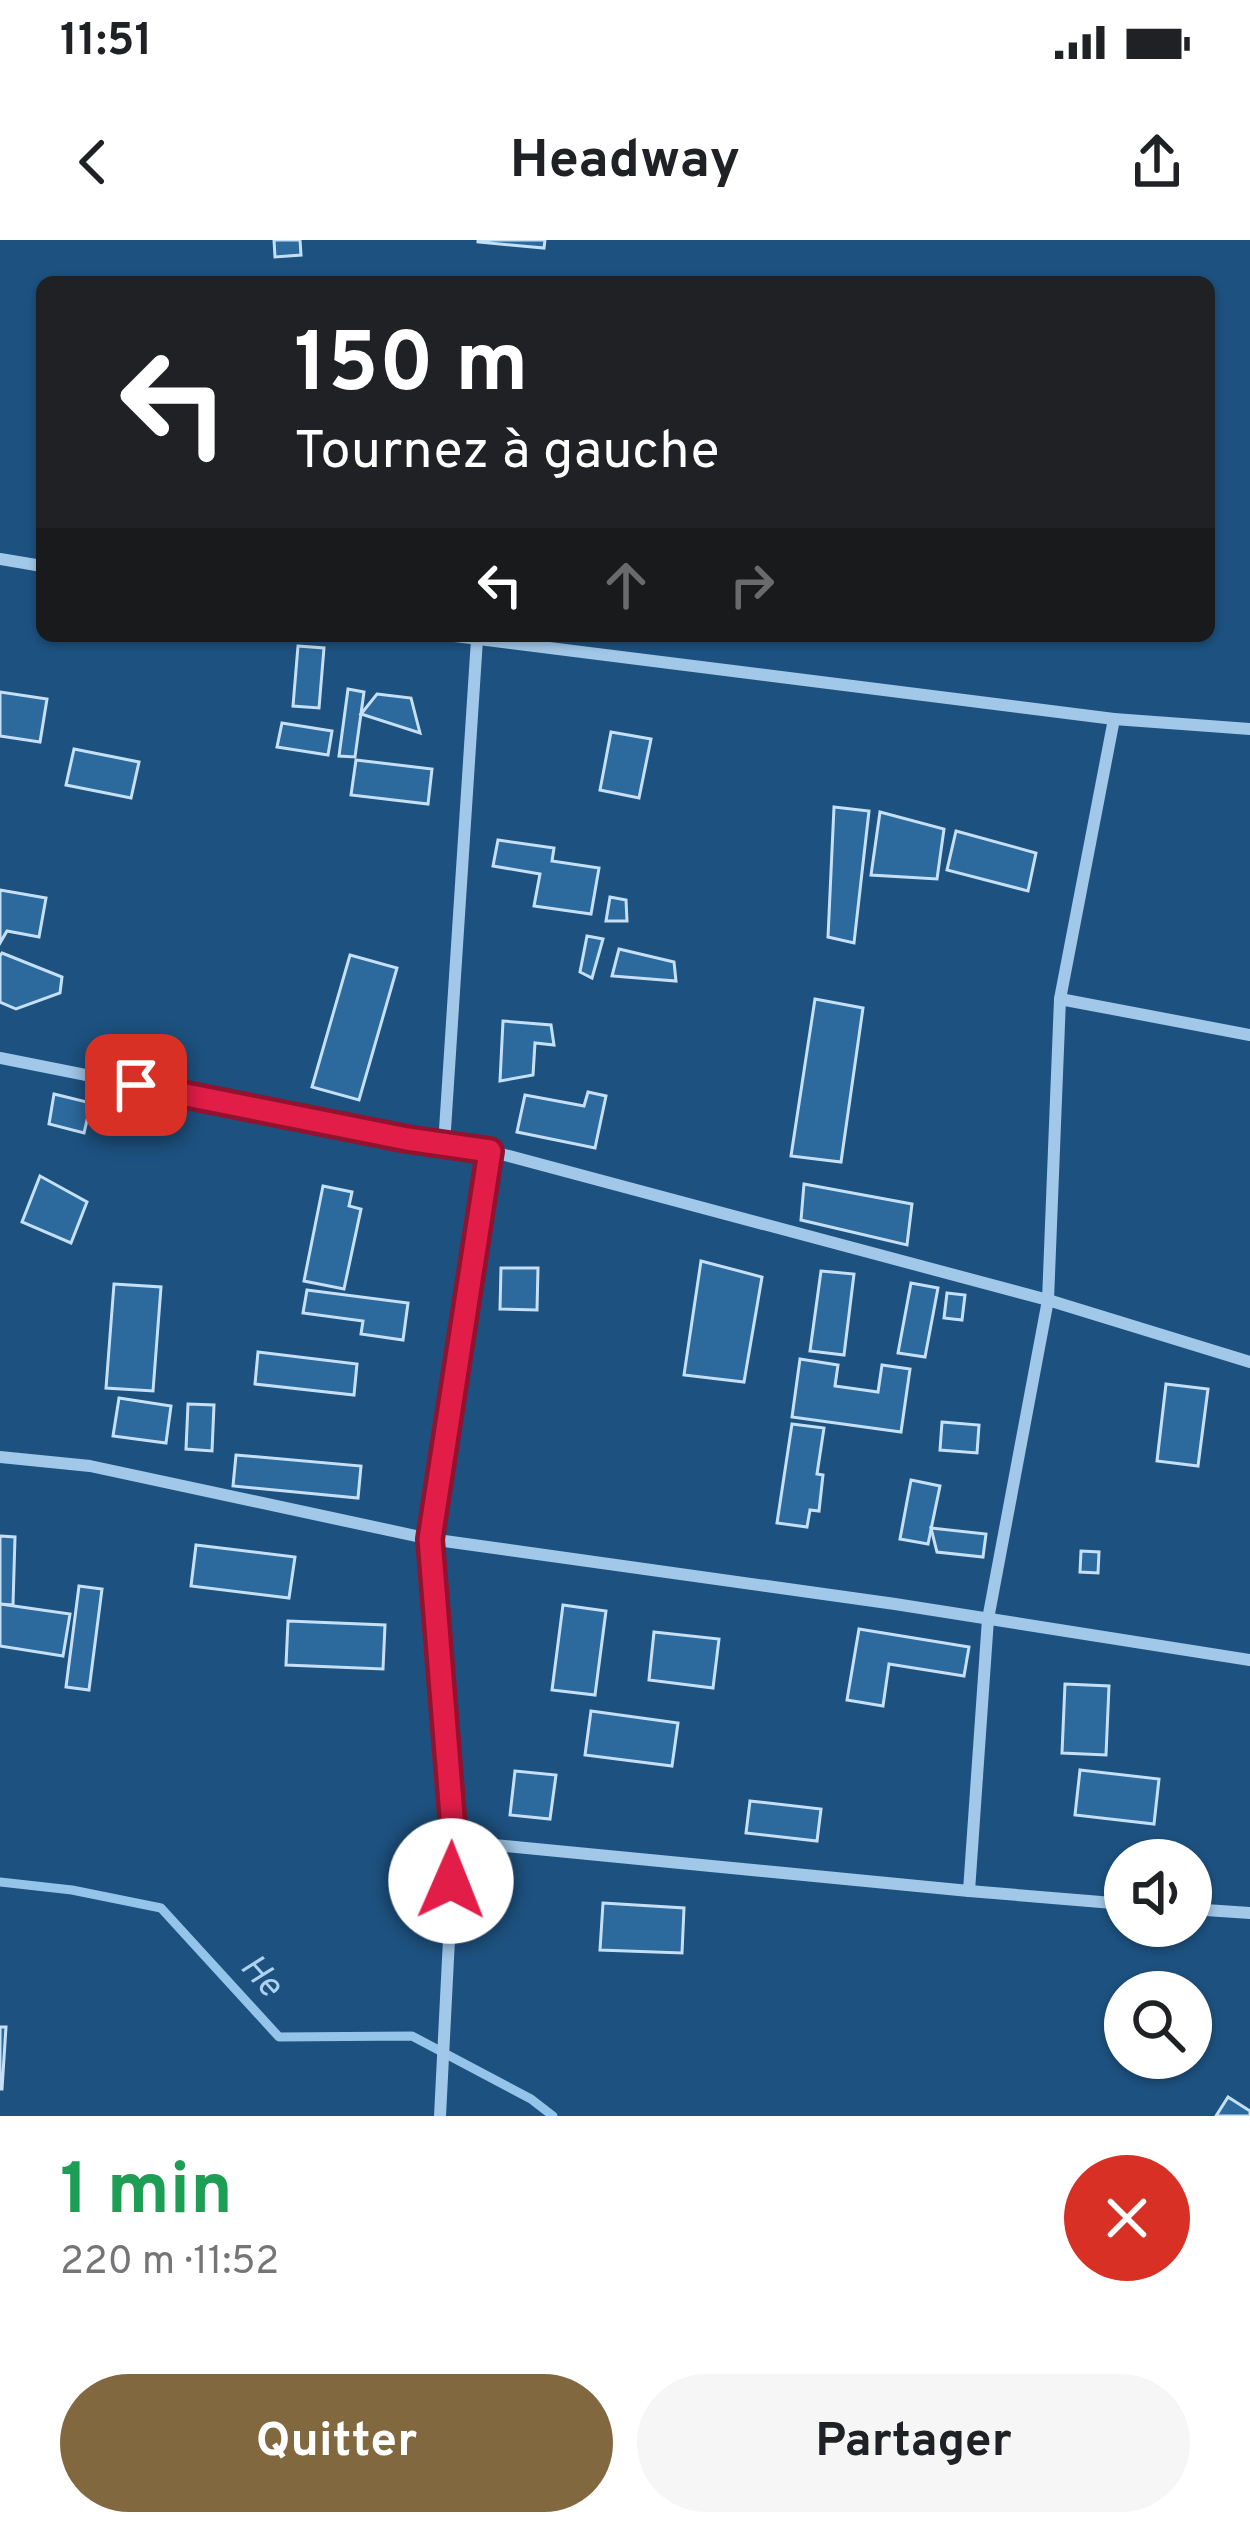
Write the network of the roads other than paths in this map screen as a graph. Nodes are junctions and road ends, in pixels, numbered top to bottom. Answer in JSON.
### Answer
{"nodes":[{"id":1,"x":0,"y":559,"type":"edge"},
{"id":2,"x":36,"y":565,"type":"edge"},
{"id":3,"x":477,"y":642,"type":"edge"},
{"id":4,"x":501,"y":642,"type":"edge"},
{"id":5,"x":1114,"y":719,"type":"junction"},
{"id":6,"x":1250,"y":730,"type":"edge"},
{"id":7,"x":1060,"y":999,"type":"junction"},
{"id":8,"x":1250,"y":1035,"type":"edge"},
{"id":9,"x":0,"y":1058,"type":"edge"},
{"id":10,"x":444,"y":1145,"type":"junction"},
{"id":11,"x":490,"y":1151,"type":"junction"},
{"id":12,"x":1048,"y":1300,"type":"junction"},
{"id":13,"x":1250,"y":1362,"type":"edge"},
{"id":14,"x":0,"y":1457,"type":"edge"},
{"id":15,"x":430,"y":1539,"type":"junction"},
{"id":16,"x":988,"y":1618,"type":"junction"},
{"id":17,"x":1250,"y":1660,"type":"edge"},
{"id":18,"x":454,"y":1841,"type":"junction"},
{"id":19,"x":969,"y":1891,"type":"junction"},
{"id":20,"x":1104,"y":1902,"type":"edge"},
{"id":21,"x":1212,"y":1910,"type":"edge"},
{"id":22,"x":1250,"y":1913,"type":"edge"},
{"id":23,"x":441,"y":2111,"type":"edge"}],
"edges":[{"from":1,"to":2,"type":"street"},
{"from":3,"to":10,"type":"street"},
{"from":4,"to":5,"type":"street"},
{"from":5,"to":6,"type":"street"},
{"from":5,"to":7,"type":"street"},
{"from":7,"to":8,"type":"street"},
{"from":7,"to":12,"type":"street"},
{"from":9,"to":10,"type":"street"},
{"from":10,"to":11,"type":"street"},
{"from":11,"to":12,"type":"street"},
{"from":11,"to":15,"type":"street"},
{"from":12,"to":13,"type":"street"},
{"from":12,"to":16,"type":"street"},
{"from":14,"to":15,"type":"street"},
{"from":15,"to":16,"type":"street"},
{"from":15,"to":18,"type":"street"},
{"from":16,"to":17,"type":"street"},
{"from":16,"to":19,"type":"street"},
{"from":18,"to":19,"type":"street"},
{"from":18,"to":23,"type":"street"},
{"from":19,"to":20,"type":"street"},
{"from":21,"to":22,"type":"street"}]}
